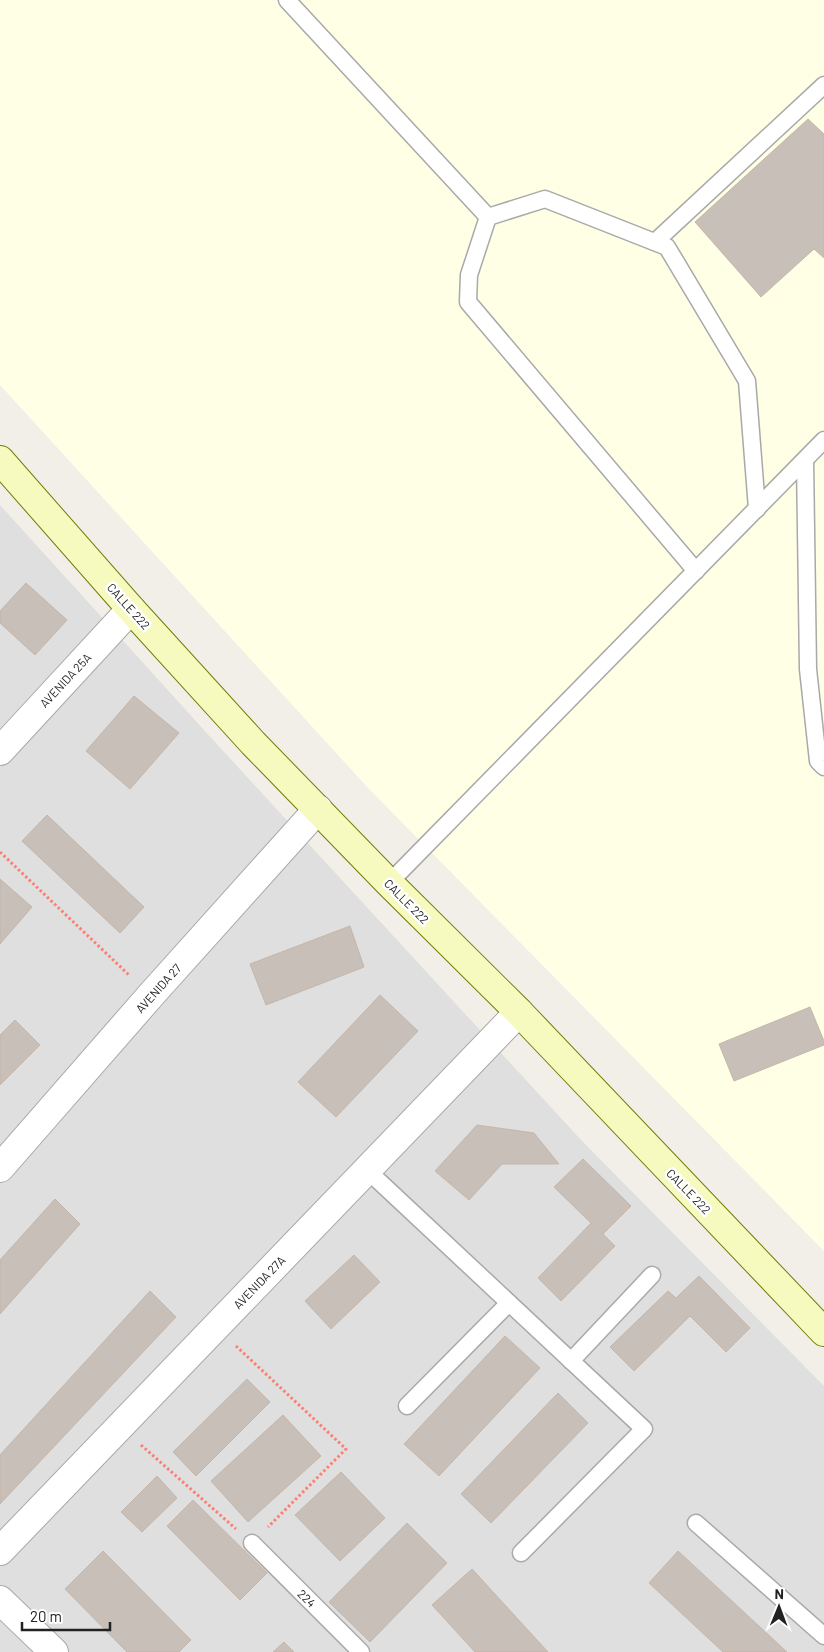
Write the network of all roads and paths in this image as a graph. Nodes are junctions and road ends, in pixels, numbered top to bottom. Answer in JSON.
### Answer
{"nodes":[{"id":1,"x":287,"y":0,"type":"edge"},
{"id":2,"x":824,"y":86,"type":"edge"},
{"id":3,"x":488,"y":217,"type":"junction"},
{"id":4,"x":655,"y":242,"type":"junction"},
{"id":5,"x":824,"y":440,"type":"edge"},
{"id":6,"x":0,"y":460,"type":"edge"},
{"id":7,"x":805,"y":460,"type":"junction"},
{"id":8,"x":757,"y":509,"type":"junction"},
{"id":9,"x":696,"y":571,"type":"junction"},
{"id":10,"x":131,"y":609,"type":"junction"},
{"id":11,"x":0,"y":751,"type":"edge"},
{"id":12,"x":824,"y":767,"type":"edge"},
{"id":13,"x":318,"y":809,"type":"junction"},
{"id":14,"x":0,"y":852,"type":"edge"},
{"id":15,"x":389,"y":883,"type":"junction"},
{"id":16,"x":151,"y":995,"type":"junction"},
{"id":17,"x":519,"y":1012,"type":"junction"},
{"id":18,"x":0,"y":1168,"type":"edge"},
{"id":19,"x":367,"y":1170,"type":"junction"},
{"id":20,"x":652,"y":1275,"type":"dead end"},
{"id":21,"x":509,"y":1303,"type":"junction"},
{"id":22,"x":216,"y":1327,"type":"junction"},
{"id":23,"x":824,"y":1332,"type":"edge"},
{"id":24,"x":571,"y":1361,"type":"junction"},
{"id":25,"x":406,"y":1406,"type":"dead end"},
{"id":26,"x":120,"y":1426,"type":"junction"},
{"id":27,"x":696,"y":1523,"type":"dead end"},
{"id":28,"x":252,"y":1543,"type":"junction"},
{"id":29,"x":0,"y":1551,"type":"edge"},
{"id":30,"x":521,"y":1553,"type":"dead end"},
{"id":31,"x":0,"y":1600,"type":"edge"},
{"id":32,"x":824,"y":1636,"type":"edge"},
{"id":33,"x":54,"y":1652,"type":"edge"},
{"id":34,"x":361,"y":1652,"type":"edge"}],
"edges":[{"from":1,"to":3,"type":"lane"},
{"from":2,"to":4,"type":"lane"},
{"from":3,"to":4,"type":"lane"},
{"from":3,"to":9,"type":"lane"},
{"from":4,"to":8,"type":"lane"},
{"from":5,"to":7,"type":"lane"},
{"from":6,"to":10,"type":"main road","name":"CALLE 222"},
{"from":7,"to":8,"type":"lane"},
{"from":7,"to":12,"type":"lane"},
{"from":8,"to":9,"type":"lane"},
{"from":9,"to":15,"type":"lane"},
{"from":10,"to":11,"type":"street","name":"AVENIDA 25A"},
{"from":10,"to":13,"type":"main road","name":"CALLE 222"},
{"from":13,"to":15,"type":"main road","name":"CALLE 222"},
{"from":13,"to":16,"type":"street","name":"AVENIDA 27"},
{"from":14,"to":16,"type":"path"},
{"from":15,"to":17,"type":"main road","name":"CALLE 222"},
{"from":16,"to":18,"type":"street","name":"AVENIDA 27"},
{"from":17,"to":19,"type":"street","name":"AVENIDA 27A"},
{"from":17,"to":23,"type":"main road","name":"CALLE 222"},
{"from":19,"to":21,"type":"lane"},
{"from":19,"to":22,"type":"street","name":"AVENIDA 27A"},
{"from":20,"to":24,"type":"lane"},
{"from":21,"to":24,"type":"lane"},
{"from":21,"to":25,"type":"lane"},
{"from":22,"to":26,"type":"street","name":"AVENIDA 27A"},
{"from":22,"to":28,"type":"path"},
{"from":24,"to":30,"type":"lane"},
{"from":26,"to":28,"type":"path"},
{"from":26,"to":29,"type":"street","name":"AVENIDA 27A"},
{"from":27,"to":32,"type":"lane"},
{"from":28,"to":34,"type":"lane","name":"224"},
{"from":31,"to":33,"type":"street"}]}
